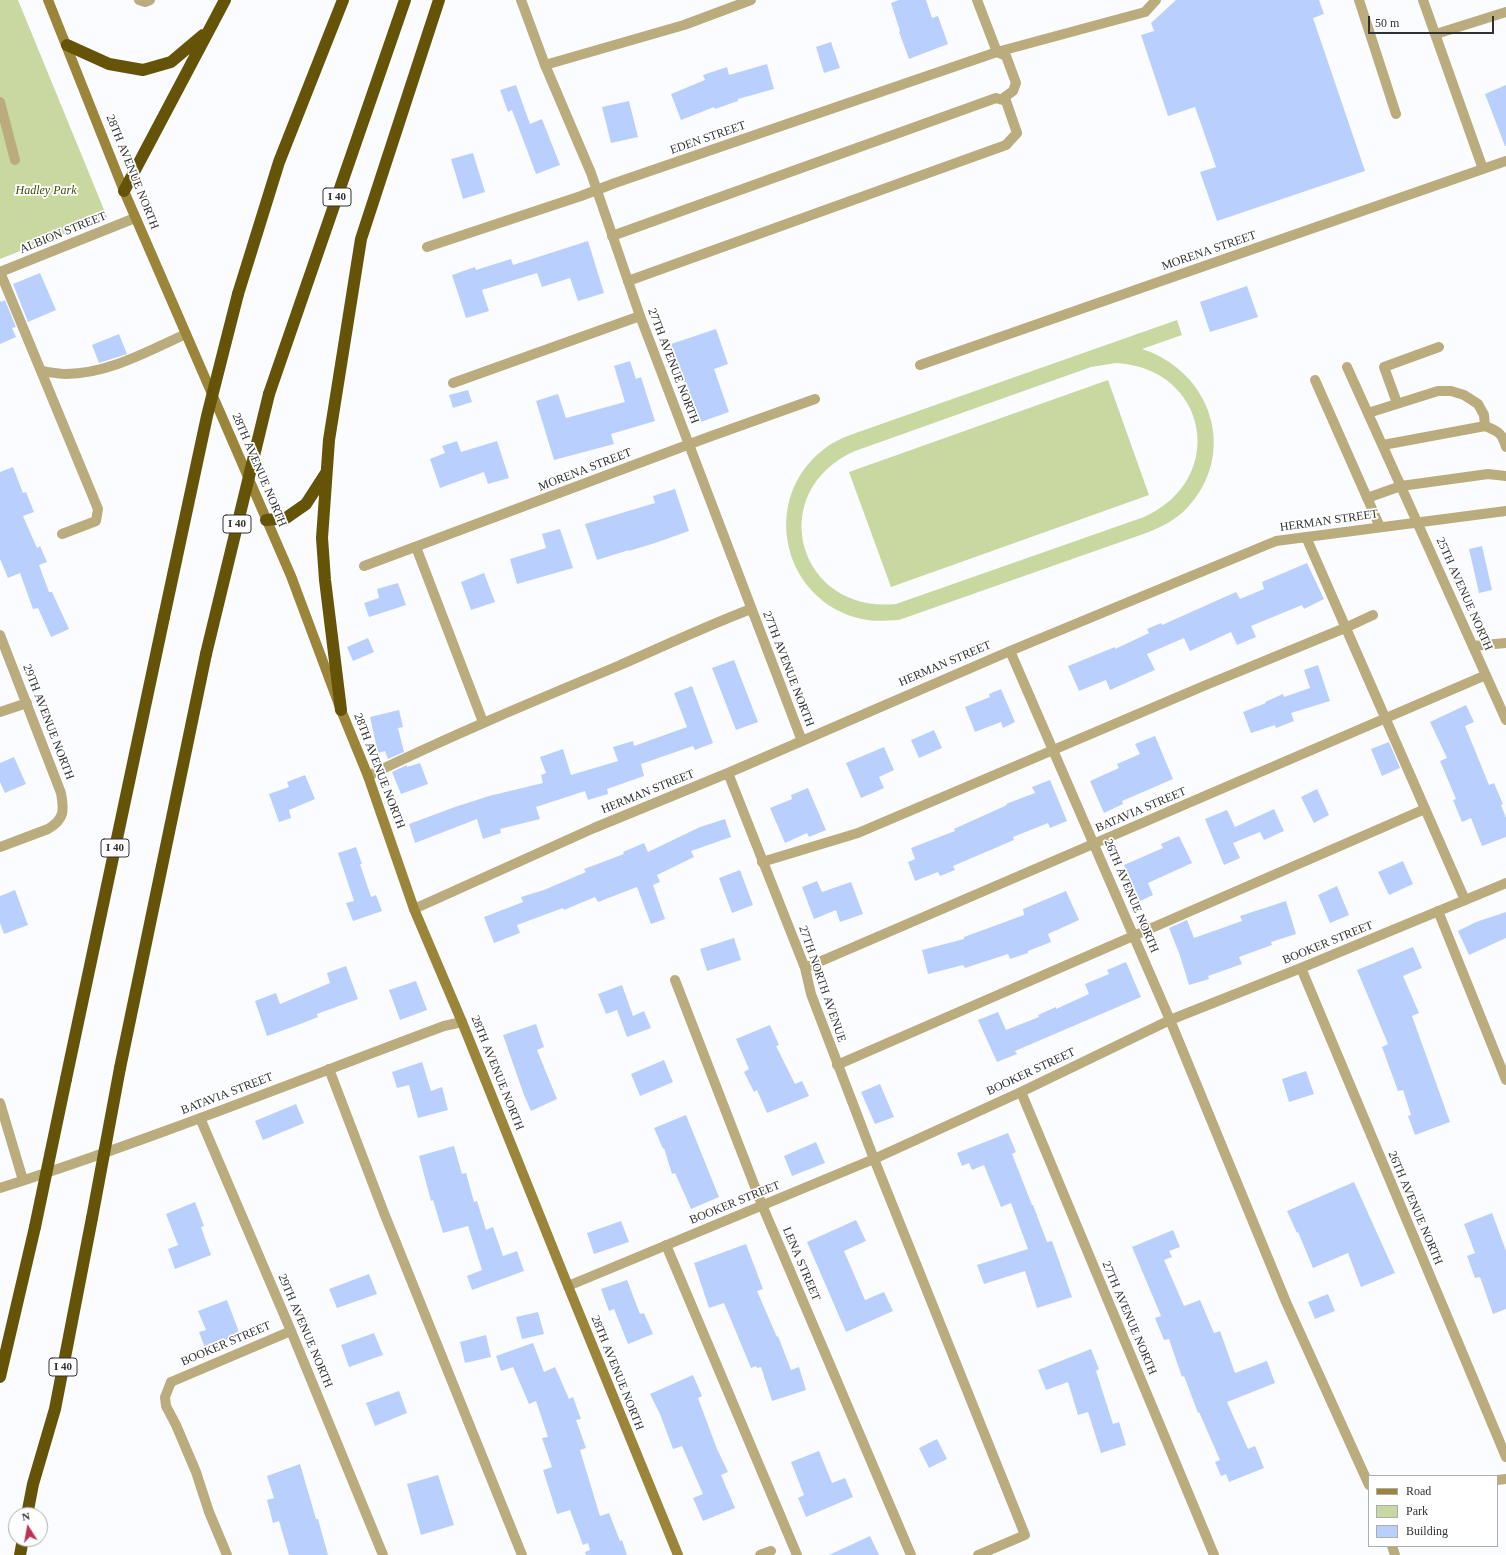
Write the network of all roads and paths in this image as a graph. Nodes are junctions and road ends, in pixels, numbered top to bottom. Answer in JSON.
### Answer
{"nodes":[{"id":1,"x":48,"y":0,"type":"edge"},
{"id":2,"x":139,"y":0,"type":"edge"},
{"id":3,"x":150,"y":0,"type":"edge"},
{"id":4,"x":225,"y":0,"type":"edge"},
{"id":5,"x":343,"y":0,"type":"edge"},
{"id":6,"x":406,"y":0,"type":"edge"},
{"id":7,"x":439,"y":0,"type":"edge"},
{"id":8,"x":521,"y":0,"type":"edge"},
{"id":9,"x":751,"y":0,"type":"edge"},
{"id":10,"x":977,"y":0,"type":"edge"},
{"id":11,"x":1156,"y":0,"type":"edge"},
{"id":12,"x":1359,"y":0,"type":"edge"},
{"id":13,"x":1423,"y":0,"type":"edge"},
{"id":14,"x":1506,"y":12,"type":"edge"},
{"id":15,"x":209,"y":30,"type":"junction"},
{"id":16,"x":1436,"y":34,"type":"junction"},
{"id":17,"x":67,"y":45,"type":"junction"},
{"id":18,"x":997,"y":52,"type":"junction"},
{"id":19,"x":545,"y":65,"type":"junction"},
{"id":20,"x":1002,"y":100,"type":"junction"},
{"id":21,"x":0,"y":102,"type":"edge"},
{"id":22,"x":1396,"y":114,"type":"dead end"},
{"id":23,"x":15,"y":160,"type":"dead end"},
{"id":24,"x":1506,"y":161,"type":"edge"},
{"id":25,"x":1483,"y":169,"type":"junction"},
{"id":26,"x":596,"y":190,"type":"junction"},
{"id":27,"x":124,"y":191,"type":"junction"},
{"id":28,"x":135,"y":218,"type":"junction"},
{"id":29,"x":612,"y":236,"type":"junction"},
{"id":30,"x":427,"y":247,"type":"dead end"},
{"id":31,"x":0,"y":272,"type":"edge"},
{"id":32,"x":628,"y":281,"type":"junction"},
{"id":33,"x":640,"y":316,"type":"junction"},
{"id":34,"x":186,"y":334,"type":"junction"},
{"id":35,"x":1439,"y":347,"type":"dead end"},
{"id":36,"x":920,"y":365,"type":"dead end"},
{"id":37,"x":1347,"y":366,"type":"dead end"},
{"id":38,"x":41,"y":371,"type":"junction"},
{"id":39,"x":1315,"y":380,"type":"dead end"},
{"id":40,"x":453,"y":383,"type":"dead end"},
{"id":41,"x":815,"y":400,"type":"dead end"},
{"id":42,"x":1397,"y":403,"type":"junction"},
{"id":43,"x":1368,"y":413,"type":"junction"},
{"id":44,"x":1485,"y":426,"type":"junction"},
{"id":45,"x":688,"y":445,"type":"junction"},
{"id":46,"x":1383,"y":445,"type":"junction"},
{"id":47,"x":1506,"y":447,"type":"edge"},
{"id":48,"x":327,"y":472,"type":"junction"},
{"id":49,"x":1506,"y":476,"type":"edge"},
{"id":50,"x":1401,"y":486,"type":"junction"},
{"id":51,"x":1367,"y":498,"type":"junction"},
{"id":52,"x":1506,"y":511,"type":"edge"},
{"id":53,"x":266,"y":520,"type":"junction"},
{"id":54,"x":1417,"y":522,"type":"junction"},
{"id":55,"x":1380,"y":527,"type":"junction"},
{"id":56,"x":62,"y":534,"type":"dead end"},
{"id":57,"x":1306,"y":537,"type":"junction"},
{"id":58,"x":416,"y":547,"type":"junction"},
{"id":59,"x":364,"y":566,"type":"dead end"},
{"id":60,"x":751,"y":609,"type":"junction"},
{"id":61,"x":1372,"y":615,"type":"dead end"},
{"id":62,"x":1345,"y":628,"type":"junction"},
{"id":63,"x":0,"y":635,"type":"edge"},
{"id":64,"x":1506,"y":643,"type":"edge"},
{"id":65,"x":1473,"y":646,"type":"junction"},
{"id":66,"x":1010,"y":650,"type":"junction"},
{"id":67,"x":1486,"y":675,"type":"junction"},
{"id":68,"x":27,"y":702,"type":"junction"},
{"id":69,"x":341,"y":710,"type":"junction"},
{"id":70,"x":0,"y":712,"type":"edge"},
{"id":71,"x":1385,"y":718,"type":"junction"},
{"id":72,"x":1506,"y":720,"type":"edge"},
{"id":73,"x":483,"y":722,"type":"junction"},
{"id":74,"x":802,"y":741,"type":"junction"},
{"id":75,"x":1054,"y":751,"type":"junction"},
{"id":76,"x":728,"y":773,"type":"junction"},
{"id":77,"x":368,"y":776,"type":"junction"},
{"id":78,"x":1425,"y":809,"type":"junction"},
{"id":79,"x":1094,"y":844,"type":"junction"},
{"id":80,"x":0,"y":847,"type":"edge"},
{"id":81,"x":762,"y":862,"type":"junction"},
{"id":82,"x":1506,"y":883,"type":"edge"},
{"id":83,"x":1465,"y":900,"type":"junction"},
{"id":84,"x":414,"y":909,"type":"junction"},
{"id":85,"x":1438,"y":911,"type":"junction"},
{"id":86,"x":1133,"y":935,"type":"junction"},
{"id":87,"x":806,"y":968,"type":"junction"},
{"id":88,"x":1301,"y":968,"type":"junction"},
{"id":89,"x":675,"y":980,"type":"dead end"},
{"id":90,"x":1170,"y":1020,"type":"junction"},
{"id":91,"x":462,"y":1022,"type":"junction"},
{"id":92,"x":837,"y":1065,"type":"junction"},
{"id":93,"x":329,"y":1069,"type":"junction"},
{"id":94,"x":1506,"y":1080,"type":"edge"},
{"id":95,"x":1021,"y":1092,"type":"junction"},
{"id":96,"x":0,"y":1103,"type":"edge"},
{"id":97,"x":200,"y":1118,"type":"junction"},
{"id":98,"x":874,"y":1159,"type":"junction"},
{"id":99,"x":23,"y":1180,"type":"junction"},
{"id":100,"x":0,"y":1188,"type":"edge"},
{"id":101,"x":762,"y":1206,"type":"junction"},
{"id":102,"x":666,"y":1245,"type":"junction"},
{"id":103,"x":568,"y":1286,"type":"junction"},
{"id":104,"x":291,"y":1331,"type":"junction"},
{"id":105,"x":0,"y":1377,"type":"edge"},
{"id":106,"x":1506,"y":1457,"type":"edge"},
{"id":107,"x":1368,"y":1483,"type":"edge"},
{"id":108,"x":29,"y":1507,"type":"edge"},
{"id":109,"x":771,"y":1551,"type":"dead end"},
{"id":110,"x":227,"y":1555,"type":"edge"},
{"id":111,"x":383,"y":1555,"type":"edge"},
{"id":112,"x":522,"y":1555,"type":"edge"},
{"id":113,"x":678,"y":1555,"type":"edge"},
{"id":114,"x":760,"y":1555,"type":"edge"},
{"id":115,"x":797,"y":1555,"type":"edge"},
{"id":116,"x":911,"y":1555,"type":"edge"},
{"id":117,"x":978,"y":1555,"type":"edge"},
{"id":118,"x":1214,"y":1555,"type":"edge"}],
"edges":[{"from":1,"to":17,"type":"main road","name":"28TH AVENUE NORTH"},
{"from":2,"to":3,"type":"street"},
{"from":4,"to":15,"type":"highway"},
{"from":5,"to":105,"type":"highway","number":"I 40","bridge":true},
{"from":6,"to":108,"type":"highway","number":"I 40","bridge":true},
{"from":7,"to":48,"type":"highway"},
{"from":8,"to":19,"type":"street","name":"27TH AVENUE NORTH"},
{"from":9,"to":19,"type":"street"},
{"from":10,"to":18,"type":"street"},
{"from":11,"to":18,"type":"street","name":"EDEN STREET"},
{"from":12,"to":22,"type":"street"},
{"from":13,"to":16,"type":"street"},
{"from":14,"to":16,"type":"street"},
{"from":15,"to":17,"type":"highway"},
{"from":15,"to":27,"type":"highway"},
{"from":16,"to":25,"type":"street"},
{"from":17,"to":27,"type":"main road","name":"28TH AVENUE NORTH"},
{"from":18,"to":20,"type":"street"},
{"from":18,"to":26,"type":"street","name":"EDEN STREET"},
{"from":19,"to":26,"type":"street","name":"27TH AVENUE NORTH"},
{"from":20,"to":29,"type":"street"},
{"from":20,"to":32,"type":"street"},
{"from":21,"to":23,"type":"street"},
{"from":24,"to":25,"type":"street","name":"MORENA STREET"},
{"from":25,"to":36,"type":"street","name":"MORENA STREET"},
{"from":26,"to":29,"type":"street","name":"27TH AVENUE NORTH"},
{"from":26,"to":30,"type":"street","name":"EDEN STREET"},
{"from":27,"to":28,"type":"main road","name":"28TH AVENUE NORTH"},
{"from":28,"to":31,"type":"street","name":"ALBION STREET"},
{"from":28,"to":34,"type":"main road","name":"28TH AVENUE NORTH"},
{"from":29,"to":32,"type":"street","name":"27TH AVENUE NORTH"},
{"from":31,"to":38,"type":"street"},
{"from":32,"to":33,"type":"street","name":"27TH AVENUE NORTH"},
{"from":33,"to":40,"type":"street"},
{"from":33,"to":45,"type":"street","name":"27TH AVENUE NORTH"},
{"from":34,"to":38,"type":"street"},
{"from":34,"to":53,"type":"main road","name":"28TH AVENUE NORTH"},
{"from":35,"to":42,"type":"street"},
{"from":37,"to":43,"type":"street","name":"25TH AVENUE NORTH"},
{"from":38,"to":56,"type":"street"},
{"from":39,"to":51,"type":"street"},
{"from":41,"to":45,"type":"street","name":"MORENA STREET"},
{"from":42,"to":43,"type":"street"},
{"from":42,"to":44,"type":"street"},
{"from":43,"to":46,"type":"street","name":"25TH AVENUE NORTH"},
{"from":44,"to":46,"type":"street"},
{"from":44,"to":47,"type":"street"},
{"from":45,"to":58,"type":"street","name":"MORENA STREET"},
{"from":45,"to":60,"type":"street","name":"27TH AVENUE NORTH"},
{"from":46,"to":50,"type":"street","name":"25TH AVENUE NORTH"},
{"from":48,"to":53,"type":"highway"},
{"from":48,"to":69,"type":"highway"},
{"from":49,"to":50,"type":"street"},
{"from":50,"to":51,"type":"street"},
{"from":50,"to":54,"type":"street","name":"25TH AVENUE NORTH"},
{"from":51,"to":55,"type":"street"},
{"from":52,"to":54,"type":"street","name":"HERMAN STREET"},
{"from":53,"to":69,"type":"main road","name":"28TH AVENUE NORTH"},
{"from":54,"to":55,"type":"street","name":"HERMAN STREET"},
{"from":54,"to":65,"type":"street","name":"25TH AVENUE NORTH"},
{"from":55,"to":57,"type":"street","name":"HERMAN STREET"},
{"from":57,"to":62,"type":"street"},
{"from":57,"to":66,"type":"street","name":"HERMAN STREET"},
{"from":58,"to":59,"type":"street","name":"MORENA STREET"},
{"from":58,"to":73,"type":"street"},
{"from":60,"to":73,"type":"street"},
{"from":60,"to":74,"type":"street","name":"27TH AVENUE NORTH"},
{"from":61,"to":62,"type":"street"},
{"from":62,"to":71,"type":"street"},
{"from":62,"to":75,"type":"street"},
{"from":63,"to":68,"type":"street","name":"29TH AVENUE NORTH"},
{"from":64,"to":65,"type":"street"},
{"from":65,"to":67,"type":"street","name":"25TH AVENUE NORTH"},
{"from":66,"to":74,"type":"street","name":"HERMAN STREET"},
{"from":66,"to":75,"type":"street","name":"26TH AVENUE NORTH"},
{"from":67,"to":71,"type":"street","name":"BATAVIA STREET"},
{"from":67,"to":72,"type":"street","name":"25TH AVENUE NORTH"},
{"from":68,"to":70,"type":"street"},
{"from":68,"to":80,"type":"street","name":"29TH AVENUE NORTH"},
{"from":69,"to":77,"type":"main road","name":"28TH AVENUE NORTH"},
{"from":71,"to":78,"type":"street"},
{"from":71,"to":79,"type":"street","name":"BATAVIA STREET"},
{"from":73,"to":77,"type":"street"},
{"from":74,"to":76,"type":"street","name":"HERMAN STREET"},
{"from":75,"to":79,"type":"street","name":"26TH AVENUE NORTH"},
{"from":75,"to":81,"type":"street"},
{"from":76,"to":81,"type":"street","name":"27TH NORTH AVENUE"},
{"from":76,"to":84,"type":"street","name":"HERMAN STREET"},
{"from":77,"to":84,"type":"main road","name":"28TH AVENUE NORTH"},
{"from":78,"to":83,"type":"street"},
{"from":78,"to":86,"type":"street"},
{"from":79,"to":86,"type":"street","name":"26TH AVENUE NORTH"},
{"from":79,"to":87,"type":"street","name":"BATAVIA STREET"},
{"from":81,"to":87,"type":"street","name":"27TH NORTH AVENUE"},
{"from":82,"to":83,"type":"street","name":"BOOKER STREET"},
{"from":83,"to":85,"type":"street","name":"BOOKER STREET"},
{"from":84,"to":91,"type":"main road","name":"28TH AVENUE NORTH"},
{"from":85,"to":88,"type":"street","name":"BOOKER STREET"},
{"from":85,"to":94,"type":"street"},
{"from":86,"to":90,"type":"street","name":"26TH AVENUE NORTH"},
{"from":86,"to":92,"type":"street"},
{"from":87,"to":92,"type":"street","name":"27TH NORTH AVENUE"},
{"from":88,"to":90,"type":"street","name":"BOOKER STREET"},
{"from":88,"to":106,"type":"street","name":"26TH AVENUE NORTH"},
{"from":89,"to":101,"type":"street","name":"LENA STREET"},
{"from":90,"to":95,"type":"street","name":"BOOKER STREET"},
{"from":90,"to":107,"type":"street","name":"26TH AVENUE NORTH"},
{"from":91,"to":93,"type":"street","name":"BATAVIA STREET"},
{"from":91,"to":103,"type":"main road","name":"28TH AVENUE NORTH"},
{"from":92,"to":98,"type":"street","name":"27TH NORTH AVENUE"},
{"from":93,"to":97,"type":"street","name":"BATAVIA STREET"},
{"from":93,"to":112,"type":"street"},
{"from":95,"to":98,"type":"street","name":"BOOKER STREET"},
{"from":95,"to":118,"type":"street","name":"27TH AVENUE NORTH"},
{"from":96,"to":99,"type":"street"},
{"from":97,"to":99,"type":"street","name":"BATAVIA STREET"},
{"from":97,"to":104,"type":"street","name":"29TH AVENUE NORTH"},
{"from":98,"to":101,"type":"street","name":"BOOKER STREET"},
{"from":98,"to":117,"type":"street","name":"27TH NORTH AVENUE"},
{"from":99,"to":100,"type":"street","name":"BATAVIA STREET"},
{"from":101,"to":102,"type":"street","name":"BOOKER STREET"},
{"from":101,"to":116,"type":"street","name":"LENA STREET"},
{"from":102,"to":103,"type":"street","name":"BOOKER STREET"},
{"from":102,"to":115,"type":"street"},
{"from":103,"to":113,"type":"main road","name":"28TH AVENUE NORTH"},
{"from":104,"to":110,"type":"street","name":"BOOKER STREET"},
{"from":104,"to":111,"type":"street","name":"29TH AVENUE NORTH"},
{"from":109,"to":114,"type":"street"}]}
